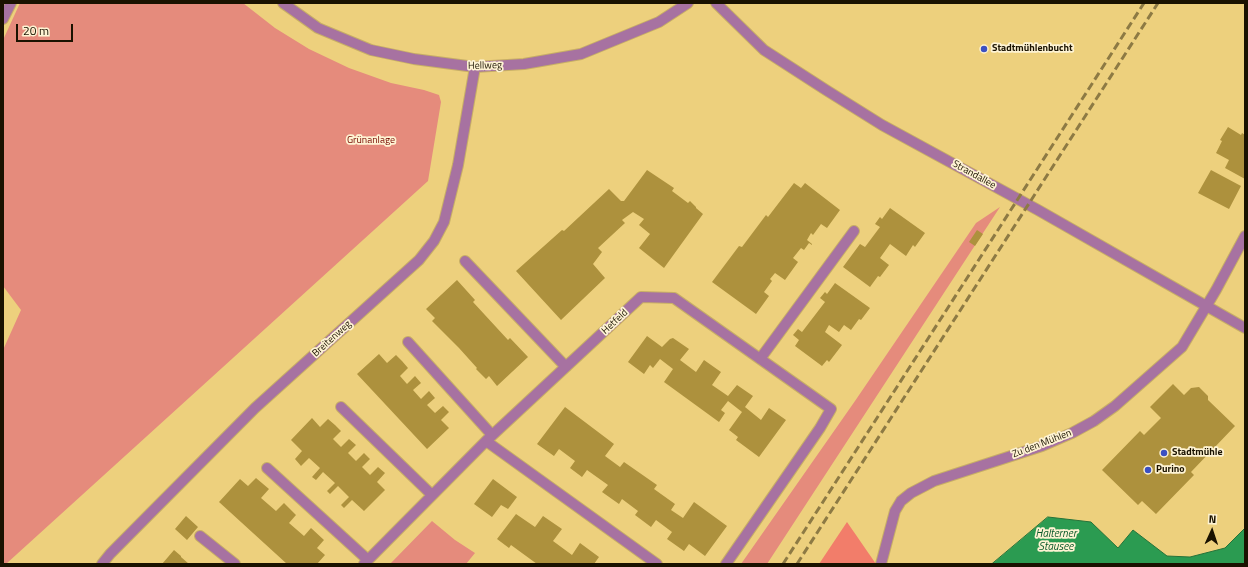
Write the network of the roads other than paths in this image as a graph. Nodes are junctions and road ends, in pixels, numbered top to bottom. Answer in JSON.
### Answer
{"nodes":[{"id":1,"x":11,"y":3,"type":"edge"},
{"id":2,"x":283,"y":3,"type":"edge"},
{"id":3,"x":688,"y":3,"type":"edge"},
{"id":4,"x":716,"y":3,"type":"edge"},
{"id":5,"x":3,"y":19,"type":"edge"},
{"id":6,"x":475,"y":67,"type":"junction"},
{"id":7,"x":854,"y":231,"type":"dead end"},
{"id":8,"x":1245,"y":236,"type":"edge"},
{"id":9,"x":465,"y":261,"type":"dead end"},
{"id":10,"x":1206,"y":306,"type":"junction"},
{"id":11,"x":1245,"y":328,"type":"edge"},
{"id":12,"x":408,"y":342,"type":"dead end"},
{"id":13,"x":760,"y":359,"type":"junction"},
{"id":14,"x":566,"y":367,"type":"junction"},
{"id":15,"x":341,"y":407,"type":"dead end"},
{"id":16,"x":489,"y":438,"type":"junction"},
{"id":17,"x":267,"y":468,"type":"dead end"},
{"id":18,"x":432,"y":495,"type":"junction"},
{"id":19,"x":200,"y":536,"type":"dead end"},
{"id":20,"x":366,"y":562,"type":"edge"},
{"id":21,"x":102,"y":564,"type":"edge"},
{"id":22,"x":235,"y":564,"type":"edge"},
{"id":23,"x":657,"y":564,"type":"edge"},
{"id":24,"x":726,"y":564,"type":"edge"},
{"id":25,"x":881,"y":564,"type":"edge"}],
"edges":[{"from":1,"to":5,"type":"street"},
{"from":2,"to":6,"type":"street","name":"Hellweg"},
{"from":3,"to":6,"type":"street","name":"Hellweg"},
{"from":4,"to":10,"type":"street","name":"Strandallee"},
{"from":6,"to":21,"type":"street","name":"Breitenweg"},
{"from":7,"to":13,"type":"street"},
{"from":8,"to":10,"type":"street","name":"Zu den Mühlen"},
{"from":9,"to":14,"type":"street"},
{"from":10,"to":11,"type":"street","name":"Strandallee"},
{"from":10,"to":25,"type":"street","name":"Zu den Mühlen"},
{"from":12,"to":16,"type":"street"},
{"from":13,"to":14,"type":"street","name":"Hetfeld"},
{"from":13,"to":24,"type":"street","name":"Hetfeld"},
{"from":14,"to":16,"type":"street","name":"Hetfeld"},
{"from":15,"to":18,"type":"street"},
{"from":16,"to":18,"type":"street","name":"Hetfeld"},
{"from":16,"to":23,"type":"street"},
{"from":17,"to":20,"type":"street"},
{"from":18,"to":20,"type":"street","name":"Hetfeld"},
{"from":19,"to":22,"type":"street"}]}
